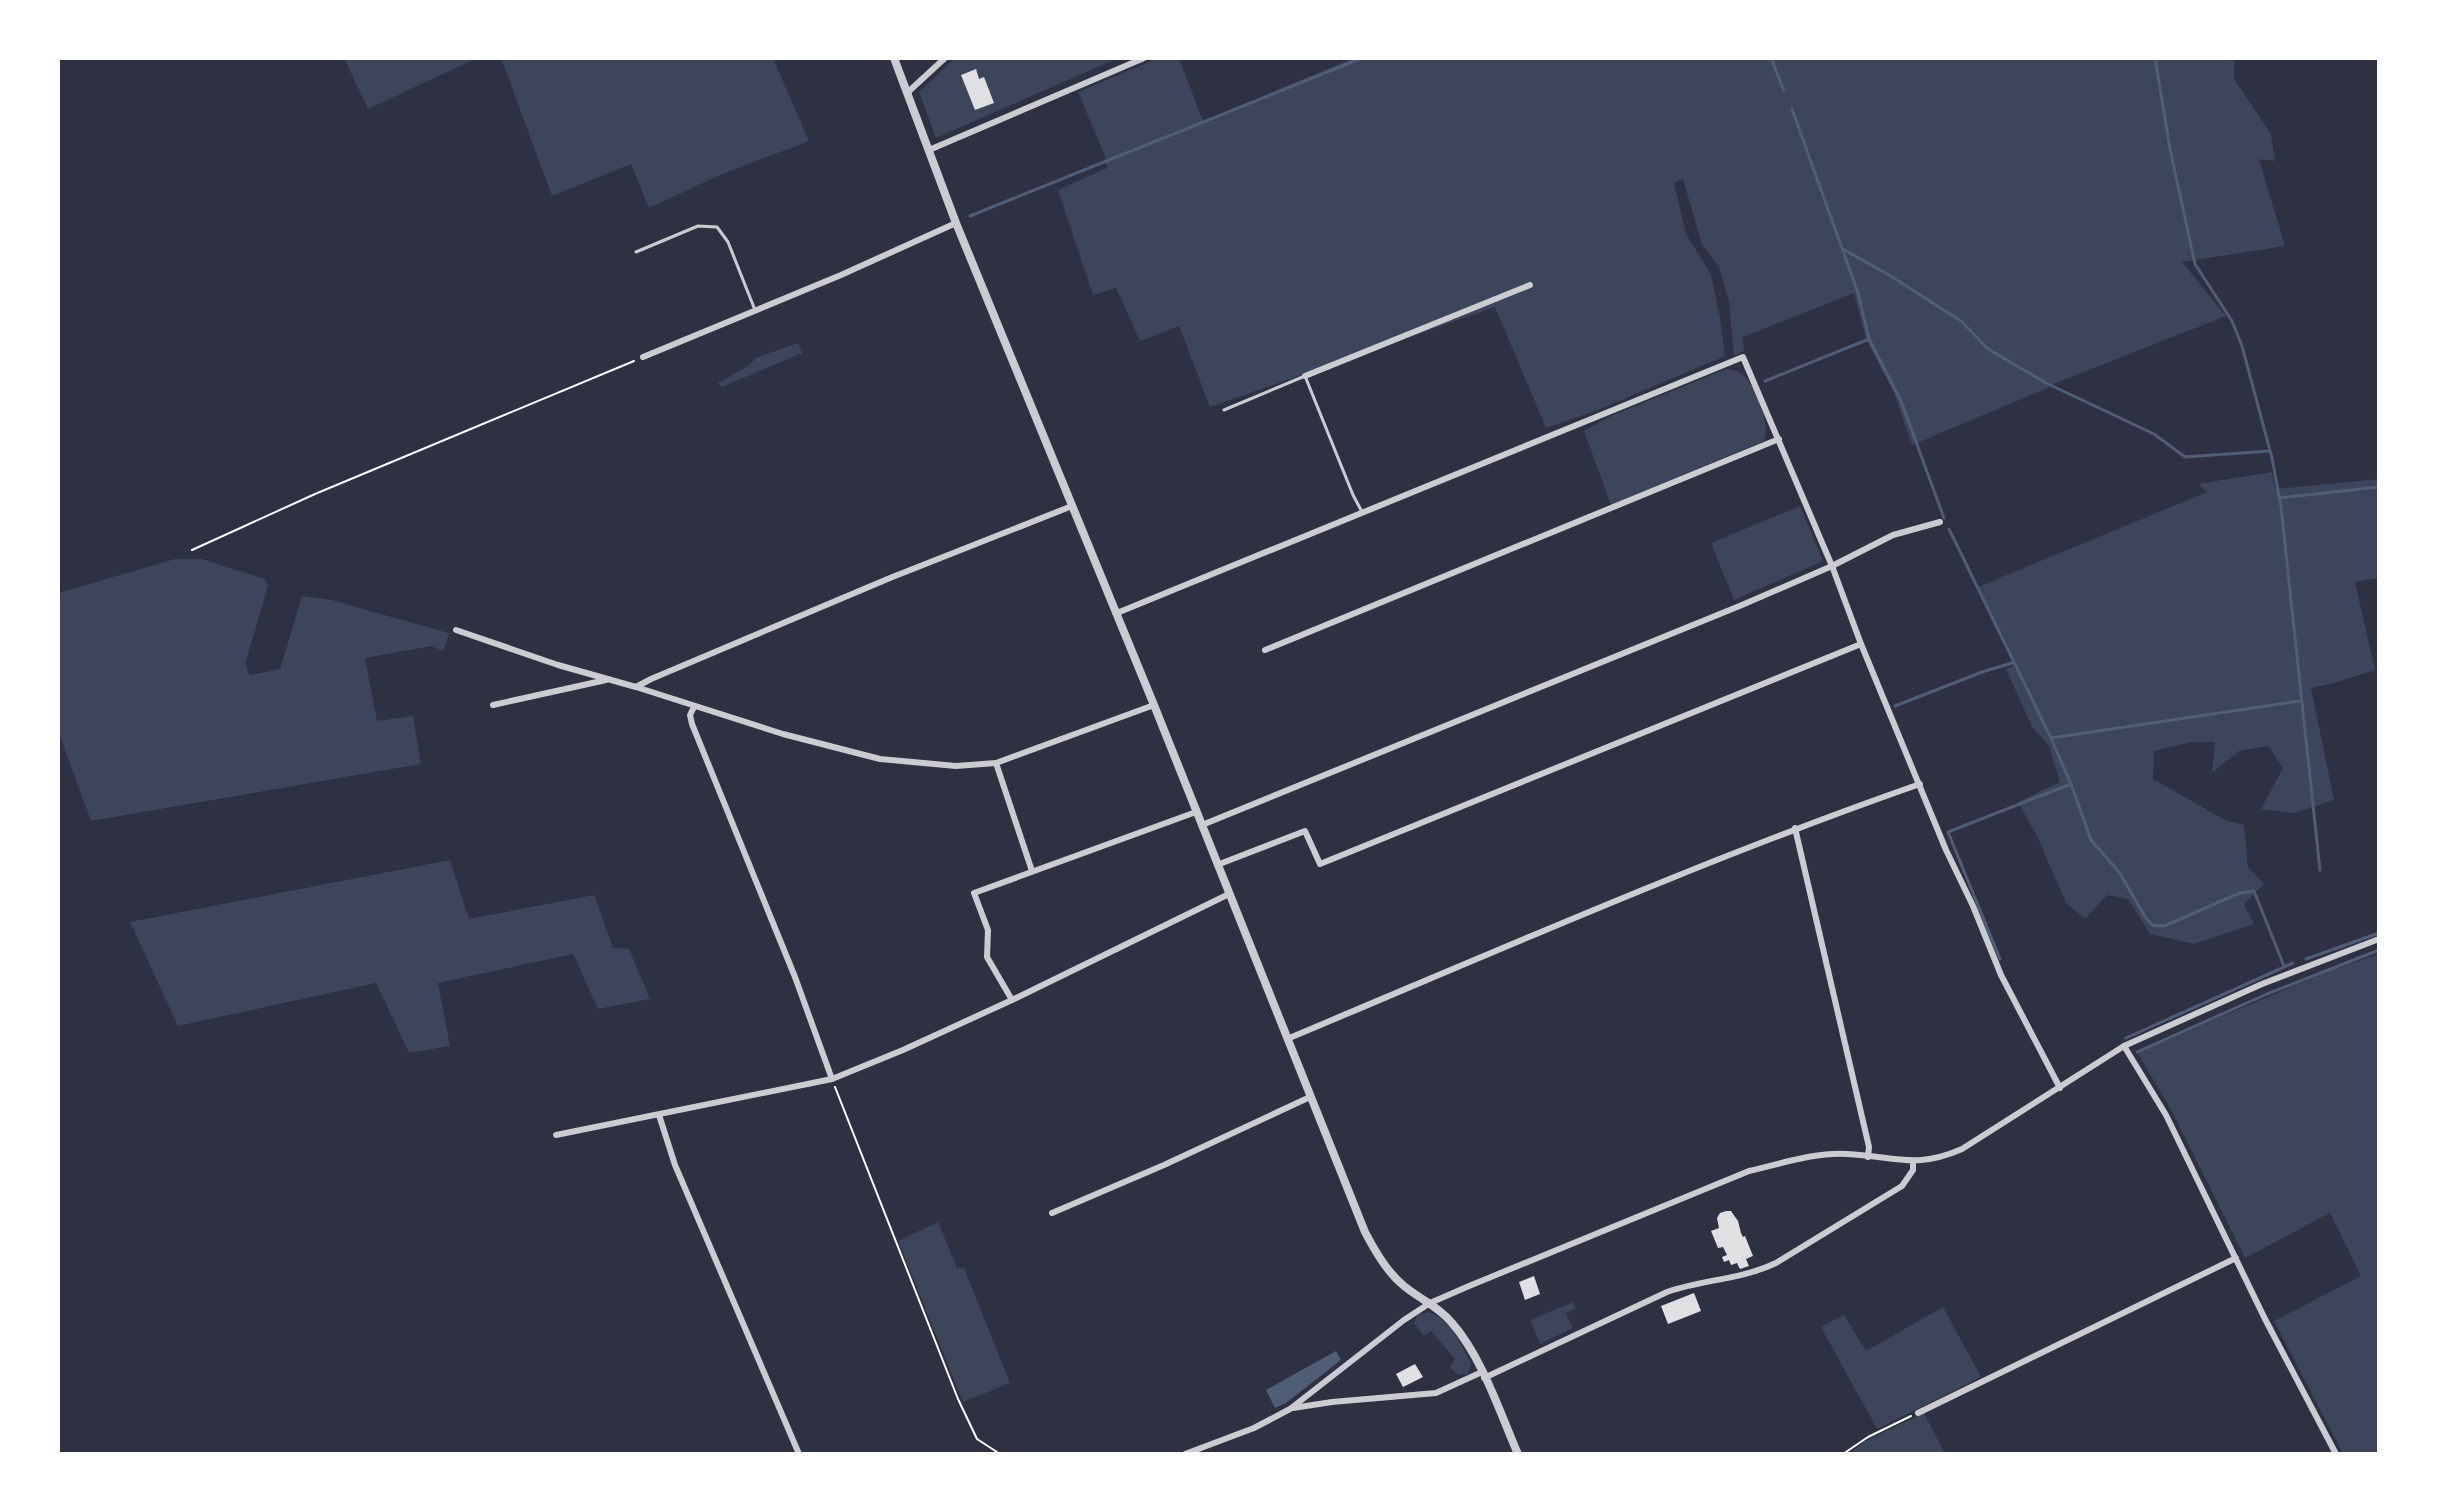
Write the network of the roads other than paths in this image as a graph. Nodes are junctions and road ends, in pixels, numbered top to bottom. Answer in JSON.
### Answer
{"nodes":[{"id":1,"x":894,"y":58,"type":"edge"},
{"id":2,"x":945,"y":58,"type":"edge"},
{"id":3,"x":1144,"y":58,"type":"edge"},
{"id":4,"x":907,"y":93,"type":"junction"},
{"id":5,"x":929,"y":150,"type":"junction"},
{"id":6,"x":956,"y":223,"type":"junction"},
{"id":7,"x":636,"y":252,"type":"dead end"},
{"id":8,"x":1530,"y":285,"type":"dead end"},
{"id":9,"x":755,"y":310,"type":"junction"},
{"id":10,"x":643,"y":357,"type":"road end"},
{"id":11,"x":1305,"y":376,"type":"junction"},
{"id":12,"x":1224,"y":410,"type":"dead end"},
{"id":13,"x":1779,"y":439,"type":"junction"},
{"id":14,"x":1072,"y":506,"type":"junction"},
{"id":15,"x":1363,"y":514,"type":"junction"},
{"id":16,"x":1940,"y":522,"type":"dead end"},
{"id":17,"x":1832,"y":566,"type":"junction"},
{"id":18,"x":1117,"y":613,"type":"junction"},
{"id":19,"x":456,"y":630,"type":"dead end"},
{"id":20,"x":1861,"y":644,"type":"junction"},
{"id":21,"x":1265,"y":650,"type":"dead end"},
{"id":22,"x":609,"y":680,"type":"junction"},
{"id":23,"x":636,"y":687,"type":"junction"},
{"id":24,"x":493,"y":705,"type":"dead end"},
{"id":25,"x":1154,"y":705,"type":"junction"},
{"id":26,"x":694,"y":707,"type":"junction"},
{"id":27,"x":996,"y":763,"type":"junction"},
{"id":28,"x":1920,"y":784,"type":"junction"},
{"id":29,"x":1196,"y":812,"type":"junction"},
{"id":30,"x":1202,"y":825,"type":"junction"},
{"id":31,"x":1795,"y":828,"type":"junction"},
{"id":32,"x":1217,"y":865,"type":"junction"},
{"id":33,"x":1032,"y":871,"type":"junction"},
{"id":34,"x":1229,"y":894,"type":"junction"},
{"id":35,"x":2379,"y":939,"type":"edge"},
{"id":36,"x":1012,"y":1000,"type":"junction"},
{"id":37,"x":1287,"y":1039,"type":"junction"},
{"id":38,"x":2124,"y":1046,"type":"junction"},
{"id":39,"x":832,"y":1079,"type":"junction"},
{"id":40,"x":2060,"y":1088,"type":"junction"},
{"id":41,"x":1310,"y":1097,"type":"junction"},
{"id":42,"x":659,"y":1115,"type":"junction"},
{"id":43,"x":556,"y":1135,"type":"dead end"},
{"id":44,"x":1868,"y":1157,"type":"junction"},
{"id":45,"x":1913,"y":1162,"type":"junction"},
{"id":46,"x":1052,"y":1213,"type":"dead end"},
{"id":47,"x":2236,"y":1258,"type":"junction"},
{"id":48,"x":1430,"y":1303,"type":"junction"},
{"id":49,"x":1483,"y":1375,"type":"junction"},
{"id":50,"x":1290,"y":1409,"type":"junction"},
{"id":51,"x":1918,"y":1413,"type":"road end"},
{"id":52,"x":799,"y":1454,"type":"edge"},
{"id":53,"x":1185,"y":1454,"type":"edge"},
{"id":54,"x":1518,"y":1454,"type":"edge"},
{"id":55,"x":2336,"y":1454,"type":"edge"}],
"edges":[{"from":1,"to":4,"type":"street"},
{"from":2,"to":4,"type":"street"},
{"from":3,"to":5,"type":"street"},
{"from":4,"to":5,"type":"street"},
{"from":5,"to":6,"type":"street"},
{"from":6,"to":9,"type":"street"},
{"from":6,"to":14,"type":"street"},
{"from":7,"to":9,"type":"lane"},
{"from":8,"to":11,"type":"street"},
{"from":9,"to":10,"type":"street"},
{"from":11,"to":12,"type":"lane"},
{"from":11,"to":15,"type":"lane"},
{"from":13,"to":15,"type":"street"},
{"from":13,"to":17,"type":"street"},
{"from":13,"to":21,"type":"street"},
{"from":14,"to":18,"type":"street"},
{"from":14,"to":23,"type":"street"},
{"from":15,"to":18,"type":"street"},
{"from":16,"to":17,"type":"street"},
{"from":17,"to":20,"type":"street"},
{"from":17,"to":30,"type":"street"},
{"from":18,"to":25,"type":"street"},
{"from":19,"to":22,"type":"street"},
{"from":20,"to":28,"type":"street"},
{"from":20,"to":32,"type":"street"},
{"from":22,"to":23,"type":"street"},
{"from":22,"to":24,"type":"street"},
{"from":23,"to":26,"type":"street"},
{"from":25,"to":27,"type":"street"},
{"from":25,"to":29,"type":"street"},
{"from":26,"to":27,"type":"street"},
{"from":26,"to":39,"type":"street"},
{"from":27,"to":33,"type":"street"},
{"from":28,"to":31,"type":"street"},
{"from":28,"to":40,"type":"street"},
{"from":29,"to":30,"type":"street"},
{"from":29,"to":33,"type":"street"},
{"from":30,"to":32,"type":"street"},
{"from":31,"to":37,"type":"street"},
{"from":31,"to":44,"type":"street"},
{"from":32,"to":34,"type":"street"},
{"from":33,"to":36,"type":"street"},
{"from":34,"to":36,"type":"street"},
{"from":34,"to":37,"type":"street"},
{"from":35,"to":38,"type":"street"},
{"from":36,"to":39,"type":"street"},
{"from":37,"to":41,"type":"street"},
{"from":38,"to":40,"type":"street"},
{"from":38,"to":47,"type":"street"},
{"from":39,"to":42,"type":"street"},
{"from":40,"to":45,"type":"street"},
{"from":41,"to":46,"type":"street"},
{"from":41,"to":48,"type":"street"},
{"from":42,"to":43,"type":"street"},
{"from":42,"to":52,"type":"street"},
{"from":44,"to":45,"type":"street"},
{"from":44,"to":48,"type":"street"},
{"from":45,"to":49,"type":"street"},
{"from":47,"to":51,"type":"street"},
{"from":47,"to":55,"type":"street"},
{"from":48,"to":49,"type":"street"},
{"from":48,"to":50,"type":"street"},
{"from":49,"to":50,"type":"street"},
{"from":49,"to":54,"type":"street"},
{"from":50,"to":53,"type":"street"}]}
